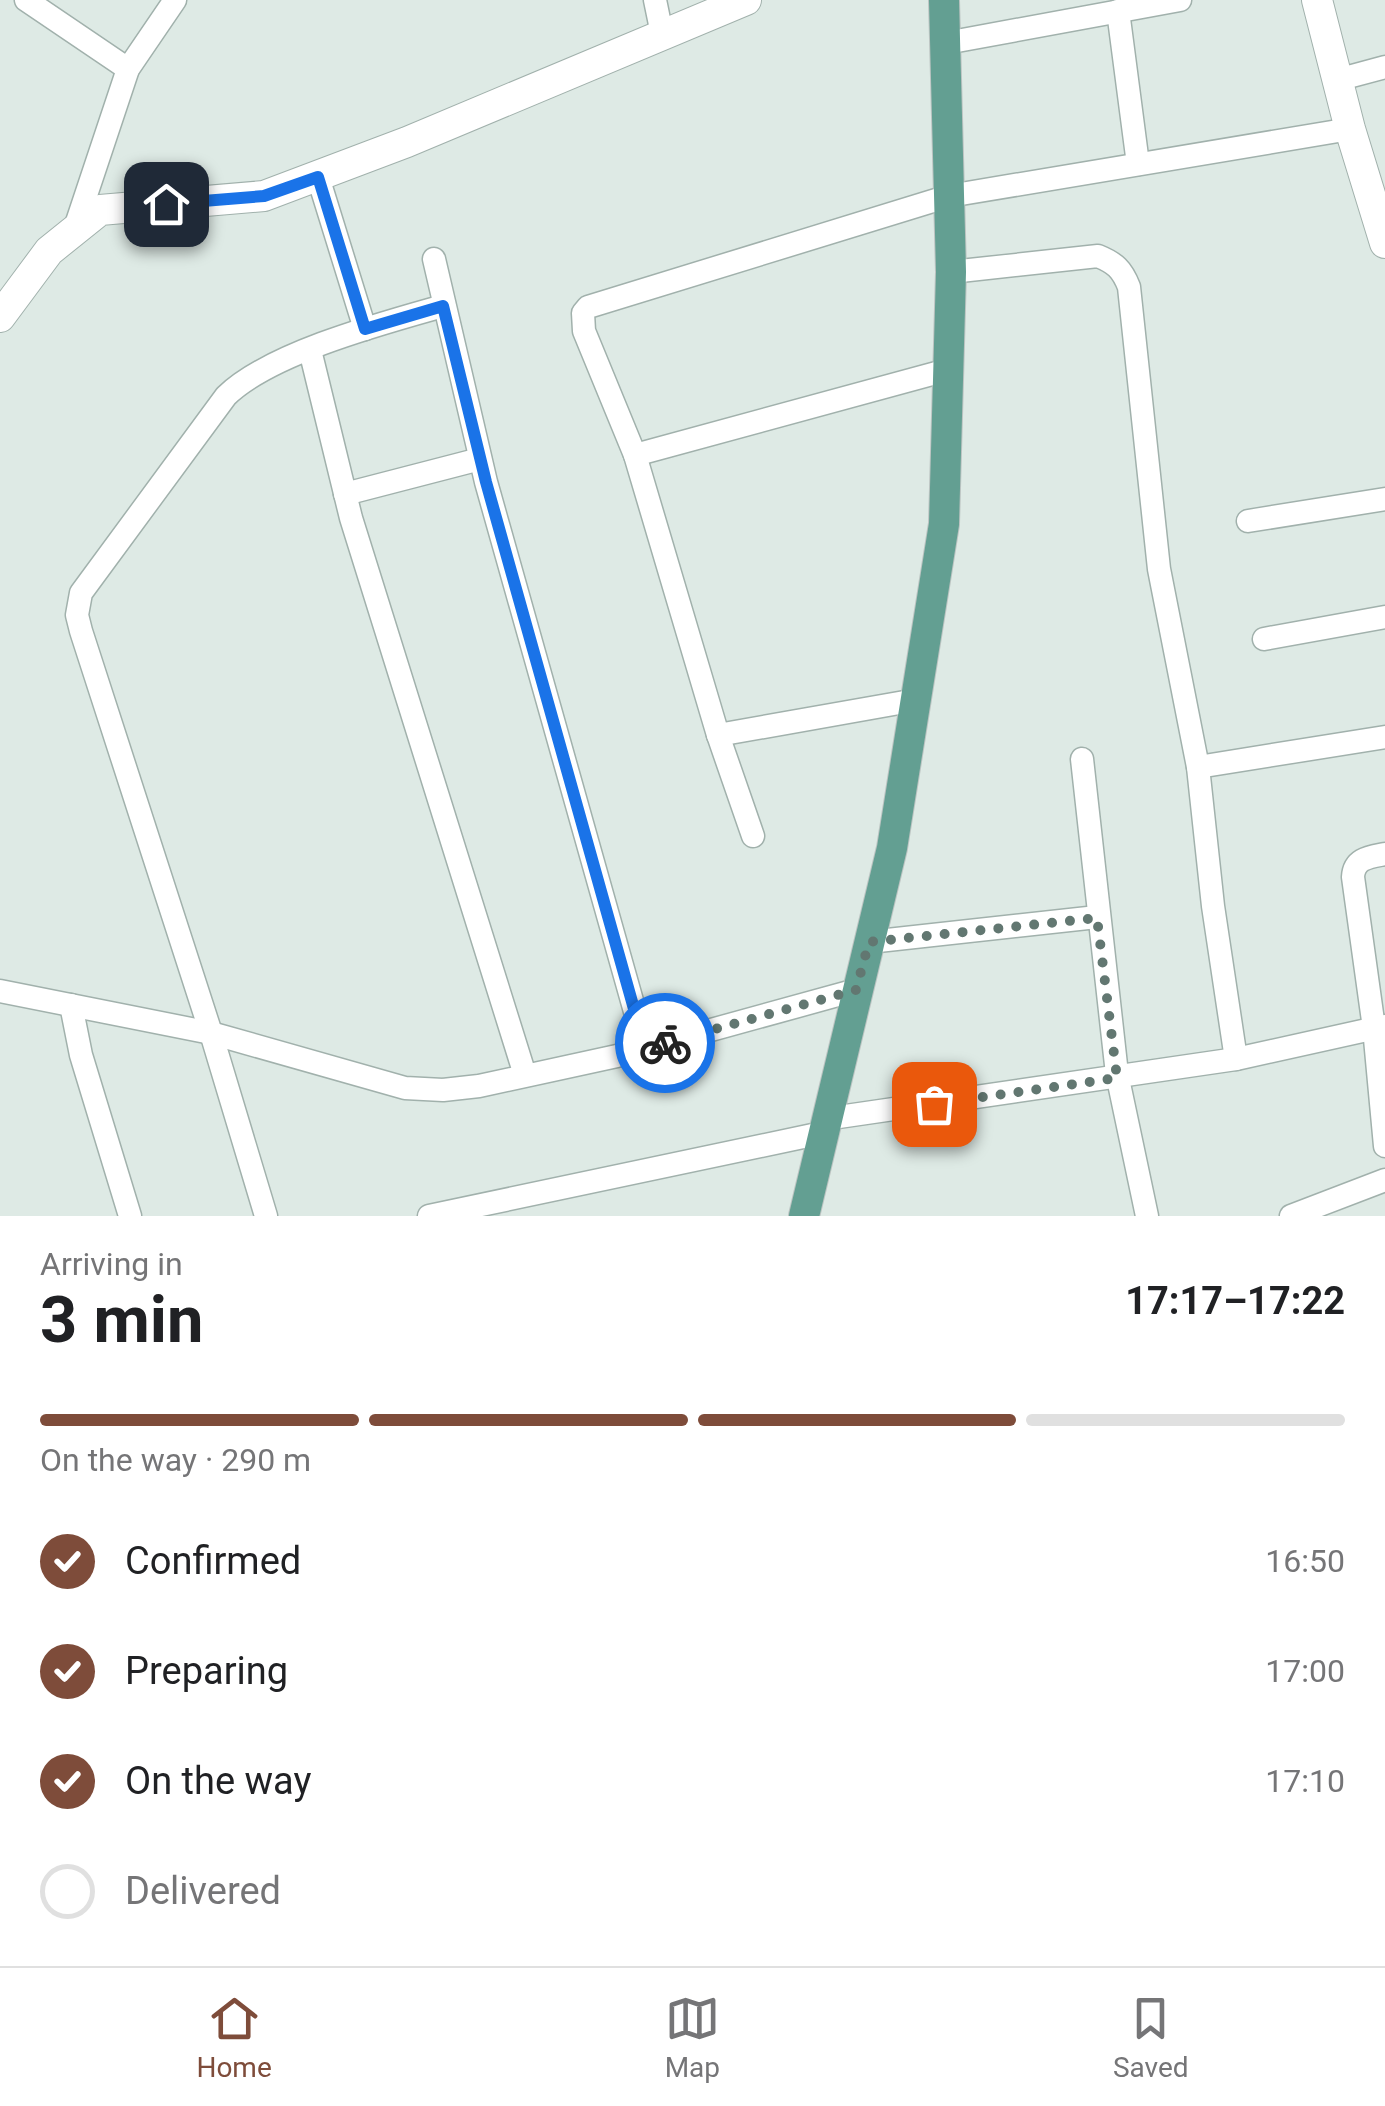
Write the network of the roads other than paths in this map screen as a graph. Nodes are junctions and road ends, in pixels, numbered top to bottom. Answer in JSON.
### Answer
{"nodes":[{"id":1,"x":26,"y":0,"type":"edge"},
{"id":2,"x":176,"y":0,"type":"edge"},
{"id":3,"x":655,"y":0,"type":"edge"},
{"id":4,"x":746,"y":0,"type":"edge"},
{"id":5,"x":944,"y":0,"type":"edge"},
{"id":6,"x":1180,"y":0,"type":"edge"},
{"id":7,"x":1316,"y":0,"type":"edge"},
{"id":8,"x":1118,"y":11,"type":"junction"},
{"id":9,"x":662,"y":34,"type":"junction"},
{"id":10,"x":946,"y":43,"type":"junction"},
{"id":11,"x":1385,"y":67,"type":"edge"},
{"id":12,"x":128,"y":69,"type":"junction"},
{"id":13,"x":1337,"y":80,"type":"junction"},
{"id":14,"x":1350,"y":129,"type":"junction"},
{"id":15,"x":1138,"y":164,"type":"junction"},
{"id":16,"x":318,"y":177,"type":"junction"},
{"id":17,"x":950,"y":196,"type":"junction"},
{"id":18,"x":1382,"y":224,"type":"edge"},
{"id":19,"x":74,"y":230,"type":"junction"},
{"id":20,"x":434,"y":259,"type":"dead end"},
{"id":21,"x":951,"y":272,"type":"junction"},
{"id":22,"x":443,"y":306,"type":"junction"},
{"id":23,"x":0,"y":317,"type":"edge"},
{"id":24,"x":365,"y":329,"type":"junction"},
{"id":25,"x":310,"y":350,"type":"junction"},
{"id":26,"x":946,"y":370,"type":"junction"},
{"id":27,"x":636,"y":455,"type":"junction"},
{"id":28,"x":480,"y":458,"type":"junction"},
{"id":29,"x":345,"y":494,"type":"junction"},
{"id":30,"x":1385,"y":499,"type":"edge"},
{"id":31,"x":1248,"y":521,"type":"dead end"},
{"id":32,"x":1385,"y":618,"type":"edge"},
{"id":33,"x":1264,"y":639,"type":"dead end"},
{"id":34,"x":916,"y":700,"type":"junction"},
{"id":35,"x":718,"y":735,"type":"junction"},
{"id":36,"x":1385,"y":737,"type":"edge"},
{"id":37,"x":1082,"y":759,"type":"dead end"},
{"id":38,"x":1198,"y":767,"type":"junction"},
{"id":39,"x":753,"y":836,"type":"dead end"},
{"id":40,"x":1385,"y":854,"type":"edge"},
{"id":41,"x":1097,"y":918,"type":"junction"},
{"id":42,"x":869,"y":942,"type":"junction"},
{"id":43,"x":856,"y":990,"type":"junction"},
{"id":44,"x":0,"y":991,"type":"edge"},
{"id":45,"x":71,"y":1005,"type":"junction"},
{"id":46,"x":1380,"y":1027,"type":"edge"},
{"id":47,"x":211,"y":1034,"type":"junction"},
{"id":48,"x":645,"y":1048,"type":"junction"},
{"id":49,"x":1236,"y":1059,"type":"junction"},
{"id":50,"x":525,"y":1075,"type":"junction"},
{"id":51,"x":1117,"y":1078,"type":"junction"},
{"id":52,"x":823,"y":1126,"type":"junction"},
{"id":53,"x":1385,"y":1146,"type":"edge"},
{"id":54,"x":1385,"y":1180,"type":"edge"},
{"id":55,"x":130,"y":1216,"type":"edge"},
{"id":56,"x":266,"y":1216,"type":"edge"},
{"id":57,"x":430,"y":1216,"type":"edge"},
{"id":58,"x":804,"y":1216,"type":"edge"},
{"id":59,"x":1147,"y":1216,"type":"edge"},
{"id":60,"x":1291,"y":1216,"type":"edge"}],
"edges":[{"from":1,"to":12,"type":"street"},
{"from":2,"to":12,"type":"street"},
{"from":3,"to":9,"type":"street"},
{"from":4,"to":9,"type":"street"},
{"from":5,"to":10,"type":"main road"},
{"from":6,"to":8,"type":"street"},
{"from":7,"to":13,"type":"street"},
{"from":8,"to":10,"type":"street"},
{"from":8,"to":15,"type":"street"},
{"from":9,"to":16,"type":"street"},
{"from":10,"to":17,"type":"main road"},
{"from":11,"to":13,"type":"street"},
{"from":12,"to":19,"type":"street"},
{"from":13,"to":14,"type":"street"},
{"from":14,"to":15,"type":"street"},
{"from":14,"to":18,"type":"street"},
{"from":15,"to":17,"type":"street"},
{"from":16,"to":19,"type":"street"},
{"from":16,"to":24,"type":"street"},
{"from":17,"to":21,"type":"main road"},
{"from":17,"to":27,"type":"street"},
{"from":19,"to":23,"type":"street"},
{"from":20,"to":22,"type":"street"},
{"from":21,"to":26,"type":"main road"},
{"from":21,"to":38,"type":"street"},
{"from":22,"to":24,"type":"street"},
{"from":22,"to":28,"type":"street"},
{"from":24,"to":25,"type":"street"},
{"from":25,"to":29,"type":"street"},
{"from":25,"to":47,"type":"street"},
{"from":26,"to":27,"type":"street"},
{"from":26,"to":34,"type":"main road"},
{"from":27,"to":35,"type":"street"},
{"from":28,"to":29,"type":"street"},
{"from":28,"to":48,"type":"street"},
{"from":29,"to":50,"type":"street"},
{"from":30,"to":31,"type":"street"},
{"from":32,"to":33,"type":"street"},
{"from":34,"to":35,"type":"street"},
{"from":34,"to":42,"type":"main road"},
{"from":35,"to":39,"type":"street"},
{"from":36,"to":38,"type":"street"},
{"from":37,"to":41,"type":"street"},
{"from":38,"to":49,"type":"street"},
{"from":40,"to":46,"type":"street"},
{"from":41,"to":42,"type":"street"},
{"from":41,"to":51,"type":"street"},
{"from":42,"to":43,"type":"main road"},
{"from":43,"to":48,"type":"street"},
{"from":43,"to":52,"type":"main road"},
{"from":44,"to":45,"type":"street"},
{"from":45,"to":47,"type":"street"},
{"from":45,"to":55,"type":"street"},
{"from":46,"to":49,"type":"street"},
{"from":46,"to":53,"type":"street"},
{"from":47,"to":50,"type":"street"},
{"from":47,"to":56,"type":"street"},
{"from":48,"to":50,"type":"street"},
{"from":49,"to":51,"type":"street"},
{"from":51,"to":52,"type":"street"},
{"from":51,"to":59,"type":"street"},
{"from":52,"to":57,"type":"street"},
{"from":52,"to":58,"type":"main road"},
{"from":54,"to":60,"type":"street"}]}
